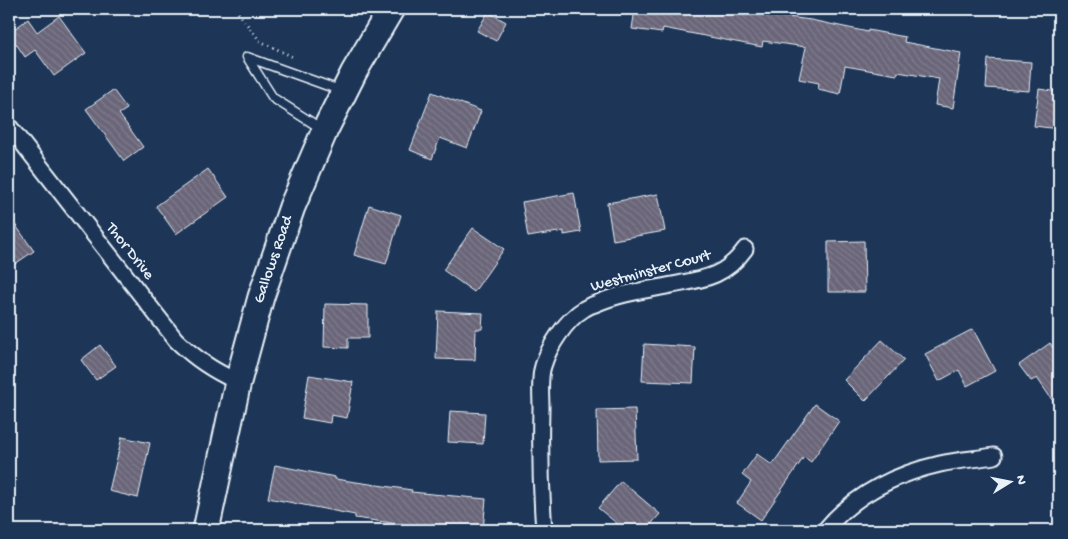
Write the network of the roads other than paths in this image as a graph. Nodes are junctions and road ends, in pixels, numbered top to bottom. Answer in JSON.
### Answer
{"nodes":[{"id":1,"x":391,"y":9,"type":"edge"},
{"id":2,"x":344,"y":92,"type":"junction"},
{"id":3,"x":9,"y":126,"type":"edge"},
{"id":4,"x":324,"y":130,"type":"junction"},
{"id":5,"x":745,"y":249,"type":"dead end"},
{"id":6,"x":238,"y":382,"type":"junction"},
{"id":7,"x":994,"y":456,"type":"dead end"},
{"id":8,"x":206,"y":530,"type":"edge"},
{"id":9,"x":544,"y":530,"type":"edge"},
{"id":10,"x":825,"y":530,"type":"edge"}],
"edges":[{"from":1,"to":2,"type":"main road","name":"Gallows Road"},
{"from":2,"to":4,"type":"main road","name":"Gallows Road"},
{"from":2,"to":4,"type":"lane"},
{"from":3,"to":6,"type":"street","name":"Thor Drive"},
{"from":4,"to":6,"type":"main road","name":"Gallows Road"},
{"from":5,"to":9,"type":"street","name":"Westminster Court"},
{"from":6,"to":8,"type":"main road","name":"Gallows Road"},
{"from":7,"to":10,"type":"street"}]}
